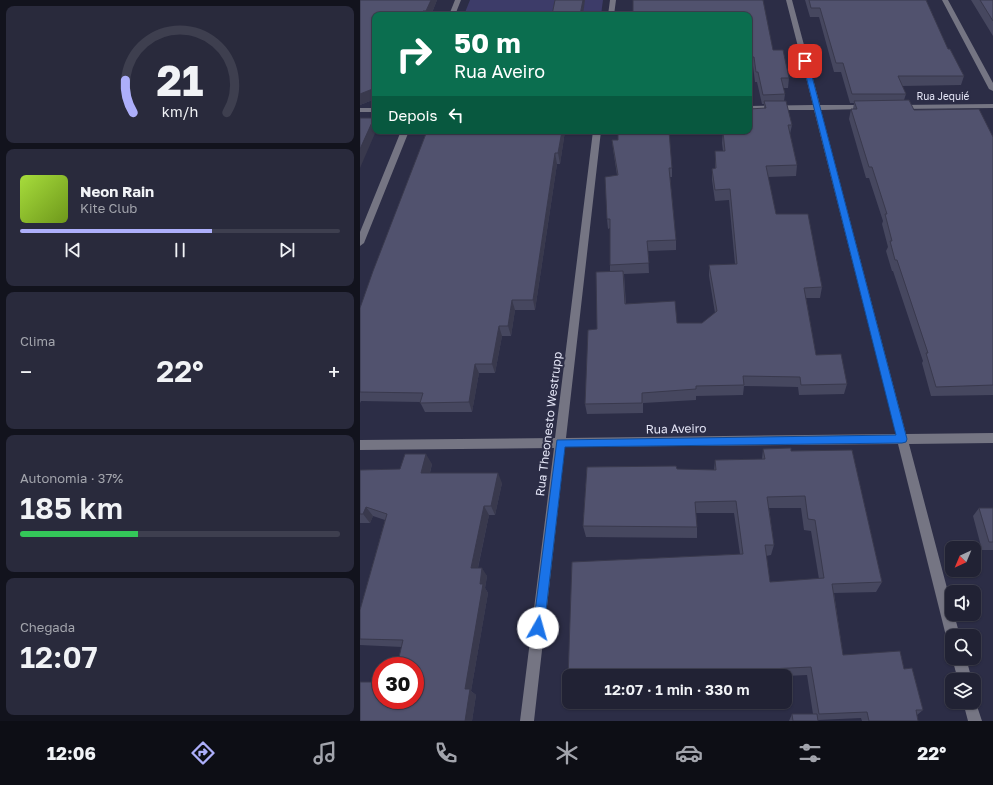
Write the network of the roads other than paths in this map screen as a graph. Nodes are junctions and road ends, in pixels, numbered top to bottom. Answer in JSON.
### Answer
{"nodes":[{"id":1,"x":458,"y":0,"type":"edge"},
{"id":2,"x":613,"y":0,"type":"edge"},
{"id":3,"x":789,"y":0,"type":"edge"},
{"id":4,"x":945,"y":0,"type":"edge"},
{"id":5,"x":453,"y":12,"type":"edge"},
{"id":6,"x":611,"y":12,"type":"edge"},
{"id":7,"x":993,"y":88,"type":"edge"},
{"id":8,"x":993,"y":106,"type":"edge"},
{"id":9,"x":816,"y":107,"type":"junction"},
{"id":10,"x":870,"y":107,"type":"edge"},
{"id":11,"x":893,"y":107,"type":"edge"},
{"id":12,"x":752,"y":108,"type":"edge"},
{"id":13,"x":360,"y":110,"type":"edge"},
{"id":14,"x":372,"y":110,"type":"edge"},
{"id":15,"x":404,"y":134,"type":"edge"},
{"id":16,"x":597,"y":134,"type":"edge"},
{"id":17,"x":360,"y":243,"type":"edge"},
{"id":18,"x":993,"y":438,"type":"edge"},
{"id":19,"x":902,"y":439,"type":"junction"},
{"id":20,"x":560,"y":443,"type":"junction"},
{"id":21,"x":360,"y":445,"type":"edge"},
{"id":22,"x":951,"y":629,"type":"edge"},
{"id":23,"x":972,"y":709,"type":"edge"},
{"id":24,"x":527,"y":721,"type":"edge"},
{"id":25,"x":975,"y":721,"type":"edge"}],
"edges":[{"from":1,"to":5,"type":"street"},
{"from":2,"to":6,"type":"street"},
{"from":3,"to":9,"type":"street"},
{"from":4,"to":7,"type":"street"},
{"from":8,"to":11,"type":"street","name":"Rua Jequié"},
{"from":9,"to":10,"type":"street"},
{"from":9,"to":12,"type":"street"},
{"from":9,"to":19,"type":"street"},
{"from":13,"to":14,"type":"street"},
{"from":15,"to":17,"type":"street"},
{"from":16,"to":20,"type":"street","name":"Rua Theonesto Westrupp"},
{"from":18,"to":19,"type":"street","name":"Rua Aveiro"},
{"from":19,"to":20,"type":"street","name":"Rua Aveiro"},
{"from":19,"to":22,"type":"street"},
{"from":20,"to":21,"type":"street","name":"Rua Aveiro"},
{"from":20,"to":24,"type":"street","name":"Rua Theonesto Westrupp"},
{"from":23,"to":25,"type":"street"}]}
